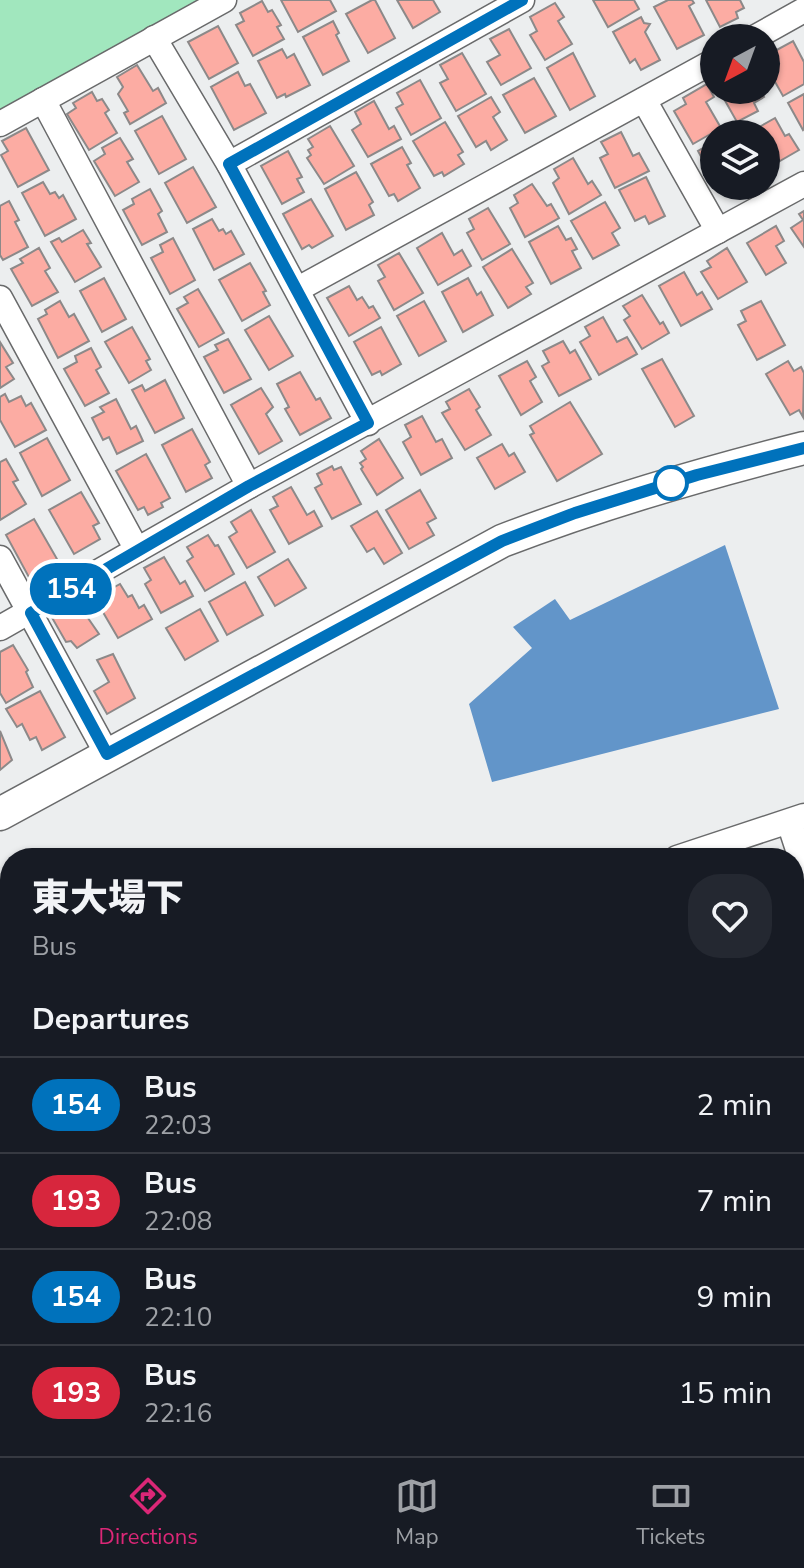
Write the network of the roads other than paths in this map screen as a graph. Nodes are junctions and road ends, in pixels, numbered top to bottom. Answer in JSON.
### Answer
{"nodes":[{"id":1,"x":224,"y":0,"type":"edge"},
{"id":2,"x":522,"y":0,"type":"edge"},
{"id":3,"x":804,"y":10,"type":"edge"},
{"id":4,"x":779,"y":24,"type":"edge"},
{"id":5,"x":154,"y":38,"type":"junction"},
{"id":6,"x":700,"y":69,"type":"edge"},
{"id":7,"x":43,"y":100,"type":"junction"},
{"id":8,"x":644,"y":100,"type":"junction"},
{"id":9,"x":0,"y":124,"type":"edge"},
{"id":10,"x":229,"y":164,"type":"junction"},
{"id":11,"x":804,"y":184,"type":"edge"},
{"id":12,"x":718,"y":231,"type":"junction"},
{"id":13,"x":298,"y":289,"type":"junction"},
{"id":14,"x":0,"y":298,"type":"edge"},
{"id":15,"x":368,"y":423,"type":"junction"},
{"id":16,"x":804,"y":448,"type":"edge"},
{"id":17,"x":249,"y":486,"type":"junction"},
{"id":18,"x":137,"y":550,"type":"junction"},
{"id":19,"x":0,"y":558,"type":"edge"},
{"id":20,"x":31,"y":613,"type":"junction"},
{"id":21,"x":0,"y":628,"type":"edge"},
{"id":22,"x":107,"y":754,"type":"junction"},
{"id":23,"x":0,"y":814,"type":"edge"},
{"id":24,"x":797,"y":819,"type":"edge"},
{"id":25,"x":708,"y":848,"type":"edge"},
{"id":26,"x":801,"y":848,"type":"edge"}],
"edges":[{"from":1,"to":5,"type":"street"},
{"from":2,"to":10,"type":"street"},
{"from":3,"to":4,"type":"street"},
{"from":5,"to":7,"type":"street"},
{"from":5,"to":10,"type":"street"},
{"from":6,"to":8,"type":"street"},
{"from":7,"to":9,"type":"street"},
{"from":7,"to":17,"type":"street"},
{"from":8,"to":12,"type":"street"},
{"from":8,"to":13,"type":"street"},
{"from":10,"to":13,"type":"street"},
{"from":11,"to":12,"type":"street"},
{"from":12,"to":15,"type":"street"},
{"from":13,"to":15,"type":"street"},
{"from":14,"to":18,"type":"street"},
{"from":15,"to":17,"type":"street"},
{"from":16,"to":22,"type":"street"},
{"from":17,"to":18,"type":"street"},
{"from":18,"to":20,"type":"street"},
{"from":19,"to":20,"type":"street"},
{"from":20,"to":21,"type":"street"},
{"from":20,"to":22,"type":"street"},
{"from":22,"to":23,"type":"street"},
{"from":24,"to":25,"type":"street"},
{"from":24,"to":26,"type":"street"}]}
